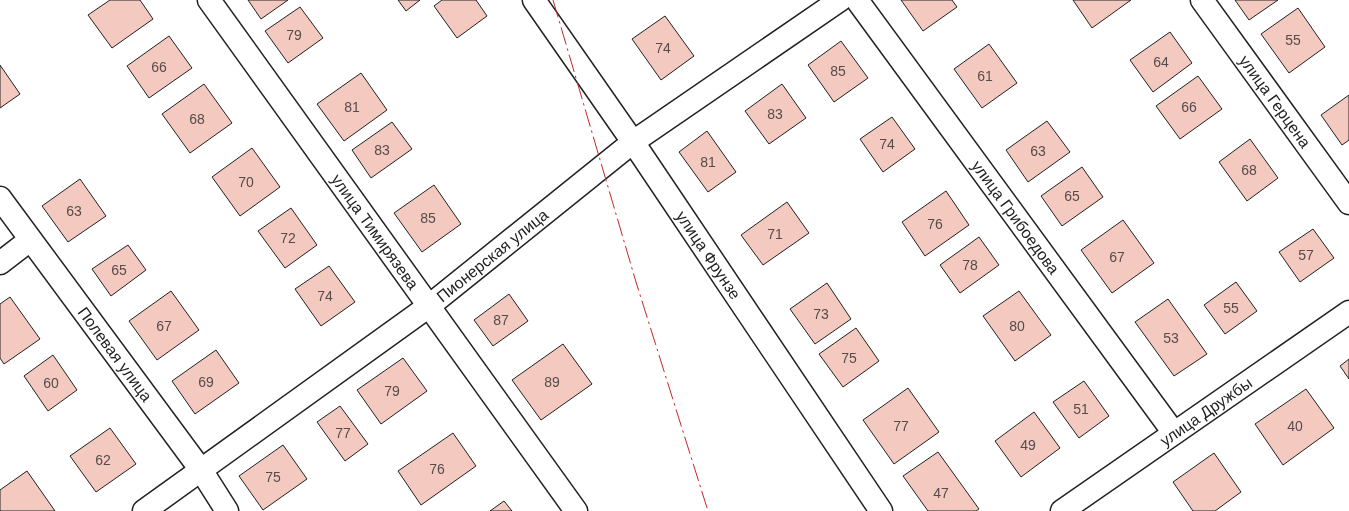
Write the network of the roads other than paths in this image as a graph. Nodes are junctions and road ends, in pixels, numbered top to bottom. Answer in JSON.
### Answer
{"nodes":[{"id":1,"x":209,"y":0,"type":"edge"},
{"id":2,"x":534,"y":0,"type":"edge"},
{"id":3,"x":840,"y":0,"type":"edge"},
{"id":4,"x":857,"y":0,"type":"edge"},
{"id":5,"x":1202,"y":0,"type":"edge"},
{"id":6,"x":633,"y":142,"type":"junction"},
{"id":7,"x":0,"y":198,"type":"edge"},
{"id":8,"x":1349,"y":202,"type":"edge"},
{"id":9,"x":30,"y":240,"type":"junction"},
{"id":10,"x":0,"y":263,"type":"edge"},
{"id":11,"x":429,"y":306,"type":"junction"},
{"id":12,"x":1349,"y":312,"type":"edge"},
{"id":13,"x":1174,"y":433,"type":"junction"},
{"id":14,"x":201,"y":470,"type":"junction"},
{"id":15,"x":144,"y":511,"type":"edge"},
{"id":16,"x":227,"y":511,"type":"edge"},
{"id":17,"x":576,"y":511,"type":"edge"},
{"id":18,"x":881,"y":511,"type":"edge"},
{"id":19,"x":1062,"y":511,"type":"edge"}],
"edges":[{"from":1,"to":11,"type":"street","name":"улица Тимирязева"},
{"from":2,"to":6,"type":"street","name":"улица Фрунзе"},
{"from":3,"to":6,"type":"street","name":"Пионерская улица"},
{"from":4,"to":13,"type":"street","name":"улица Грибоедова"},
{"from":5,"to":8,"type":"street","name":"улица Герцена"},
{"from":6,"to":11,"type":"street","name":"Пионерская улица"},
{"from":6,"to":18,"type":"street","name":"улица Фрунзе"},
{"from":7,"to":9,"type":"street","name":"Полевая улица"},
{"from":9,"to":10,"type":"street"},
{"from":9,"to":14,"type":"street","name":"Полевая улица"},
{"from":11,"to":14,"type":"street","name":"Пионерская улица"},
{"from":11,"to":17,"type":"street","name":"улица Тимирязева"},
{"from":12,"to":13,"type":"street","name":"улица Дружбы"},
{"from":13,"to":19,"type":"street","name":"улица Дружбы"},
{"from":14,"to":15,"type":"street","name":"Пионерская улица"},
{"from":14,"to":16,"type":"street","name":"Полевая улица"}]}
